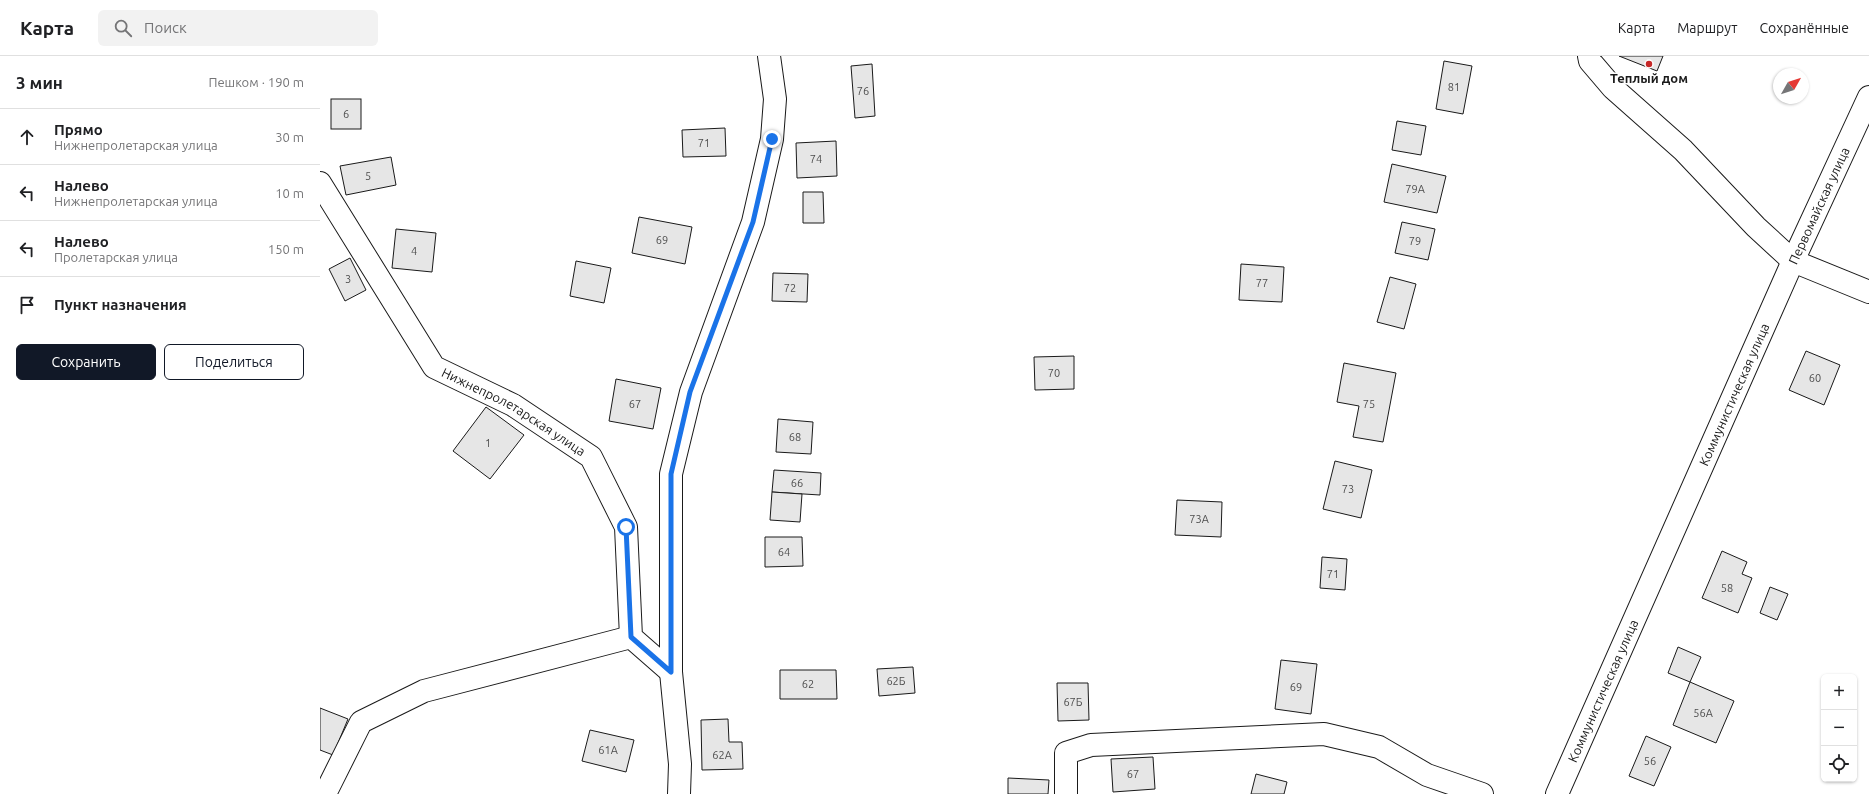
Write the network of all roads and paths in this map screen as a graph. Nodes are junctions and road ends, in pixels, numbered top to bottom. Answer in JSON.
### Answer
{"nodes":[{"id":1,"x":769,"y":56,"type":"edge"},
{"id":2,"x":1589,"y":56,"type":"edge"},
{"id":3,"x":1869,"y":97,"type":"edge"},
{"id":4,"x":320,"y":183,"type":"edge"},
{"id":5,"x":1793,"y":260,"type":"junction"},
{"id":6,"x":1869,"y":292,"type":"edge"},
{"id":7,"x":631,"y":637,"type":"junction"},
{"id":8,"x":671,"y":672,"type":"junction"},
{"id":9,"x":328,"y":788,"type":"dead end"},
{"id":10,"x":679,"y":794,"type":"edge"},
{"id":11,"x":1066,"y":794,"type":"edge"},
{"id":12,"x":1482,"y":794,"type":"edge"},
{"id":13,"x":1557,"y":794,"type":"edge"}],
"edges":[{"from":1,"to":8,"type":"street"},
{"from":2,"to":5,"type":"street"},
{"from":3,"to":5,"type":"street","name":"Первомайская улица"},
{"from":4,"to":7,"type":"street","name":"Нижнепролетарская улица"},
{"from":5,"to":6,"type":"street","name":"Первомайская улица"},
{"from":5,"to":13,"type":"street","name":"Коммунистическая улица"},
{"from":7,"to":8,"type":"street"},
{"from":7,"to":9,"type":"street"},
{"from":8,"to":10,"type":"street"},
{"from":11,"to":12,"type":"street"}]}
